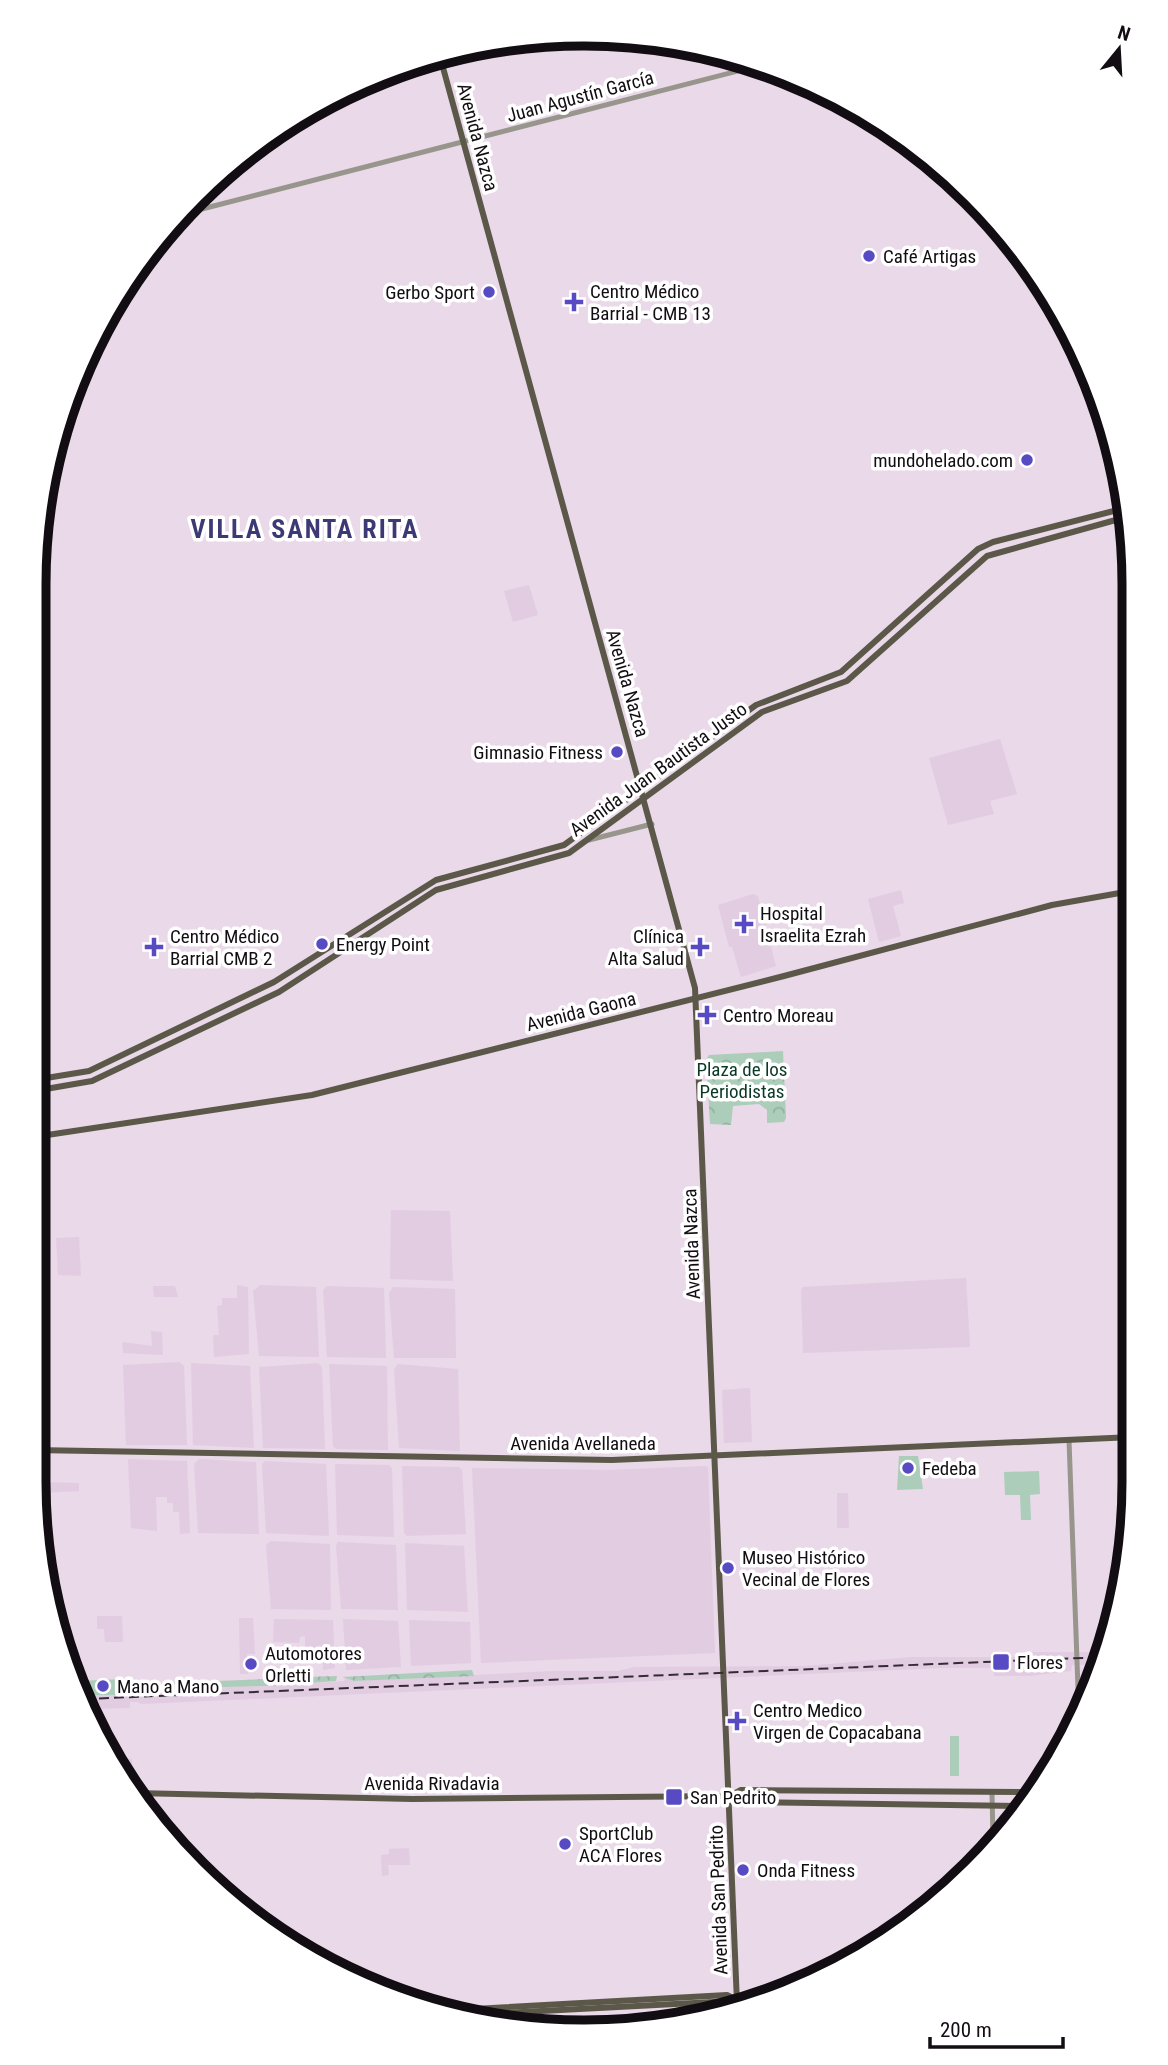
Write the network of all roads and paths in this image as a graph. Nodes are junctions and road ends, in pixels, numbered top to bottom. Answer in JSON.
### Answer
{"nodes":[{"id":1,"x":442,"y":65,"type":"edge"},
{"id":2,"x":743,"y":70,"type":"edge"},
{"id":3,"x":464,"y":143,"type":"junction"},
{"id":4,"x":198,"y":209,"type":"edge"},
{"id":5,"x":1117,"y":510,"type":"edge"},
{"id":6,"x":1118,"y":519,"type":"edge"},
{"id":7,"x":642,"y":788,"type":"junction"},
{"id":8,"x":645,"y":799,"type":"junction"},
{"id":9,"x":652,"y":824,"type":"junction"},
{"id":10,"x":589,"y":840,"type":"junction"},
{"id":11,"x":1122,"y":893,"type":"edge"},
{"id":12,"x":696,"y":998,"type":"junction"},
{"id":13,"x":46,"y":1078,"type":"edge"},
{"id":14,"x":46,"y":1089,"type":"edge"},
{"id":15,"x":46,"y":1135,"type":"edge"},
{"id":16,"x":1122,"y":1438,"type":"edge"},
{"id":17,"x":1069,"y":1440,"type":"junction"},
{"id":18,"x":46,"y":1450,"type":"edge"},
{"id":19,"x":715,"y":1457,"type":"junction"},
{"id":20,"x":1078,"y":1695,"type":"edge"},
{"id":21,"x":1023,"y":1792,"type":"edge"},
{"id":22,"x":146,"y":1793,"type":"edge"},
{"id":23,"x":992,"y":1793,"type":"junction"},
{"id":24,"x":730,"y":1796,"type":"junction"},
{"id":25,"x":992,"y":1806,"type":"junction"},
{"id":26,"x":1013,"y":1806,"type":"edge"},
{"id":27,"x":993,"y":1831,"type":"edge"},
{"id":28,"x":737,"y":1997,"type":"edge"},
{"id":29,"x":720,"y":2002,"type":"edge"},
{"id":30,"x":496,"y":2012,"type":"edge"}],
"edges":[{"from":1,"to":3,"type":"main road","name":"Avenida Nazca"},
{"from":2,"to":3,"type":"street","name":"Juan Agustín García"},
{"from":3,"to":4,"type":"street","name":"Juan Agustín García"},
{"from":3,"to":7,"type":"main road","name":"Avenida Nazca"},
{"from":5,"to":7,"type":"main road","name":"Avenida Juan Bautista Justo"},
{"from":6,"to":8,"type":"main road","name":"Avenida Juan Bautista Justo"},
{"from":7,"to":8,"type":"main road","name":"Avenida Nazca"},
{"from":7,"to":13,"type":"main road","name":"Avenida Juan Bautista Justo"},
{"from":8,"to":9,"type":"main road","name":"Avenida Nazca"},
{"from":8,"to":10,"type":"main road","name":"Avenida Juan Bautista Justo"},
{"from":9,"to":10,"type":"street"},
{"from":9,"to":12,"type":"main road","name":"Avenida Nazca"},
{"from":10,"to":14,"type":"main road","name":"Avenida Juan Bautista Justo"},
{"from":11,"to":12,"type":"main road","name":"Avenida Gaona"},
{"from":12,"to":15,"type":"main road","name":"Avenida Gaona"},
{"from":12,"to":19,"type":"main road","name":"Avenida Nazca"},
{"from":16,"to":17,"type":"main road","name":"Avenida Avellaneda"},
{"from":17,"to":19,"type":"main road","name":"Avenida Avellaneda"},
{"from":17,"to":20,"type":"street"},
{"from":18,"to":19,"type":"main road","name":"Avenida Avellaneda"},
{"from":19,"to":24,"type":"main road","name":"Avenida Nazca"},
{"from":21,"to":23,"type":"main road","name":"Avenida Rivadavia"},
{"from":22,"to":24,"type":"main road","name":"Avenida Rivadavia"},
{"from":23,"to":24,"type":"main road","name":"Avenida Rivadavia"},
{"from":23,"to":25,"type":"street"},
{"from":24,"to":25,"type":"main road","name":"Avenida Rivadavia"},
{"from":24,"to":28,"type":"main road","name":"Avenida San Pedrito"},
{"from":25,"to":26,"type":"main road","name":"Avenida Rivadavia"},
{"from":25,"to":27,"type":"street"},
{"from":29,"to":30,"type":"main road"}]}
